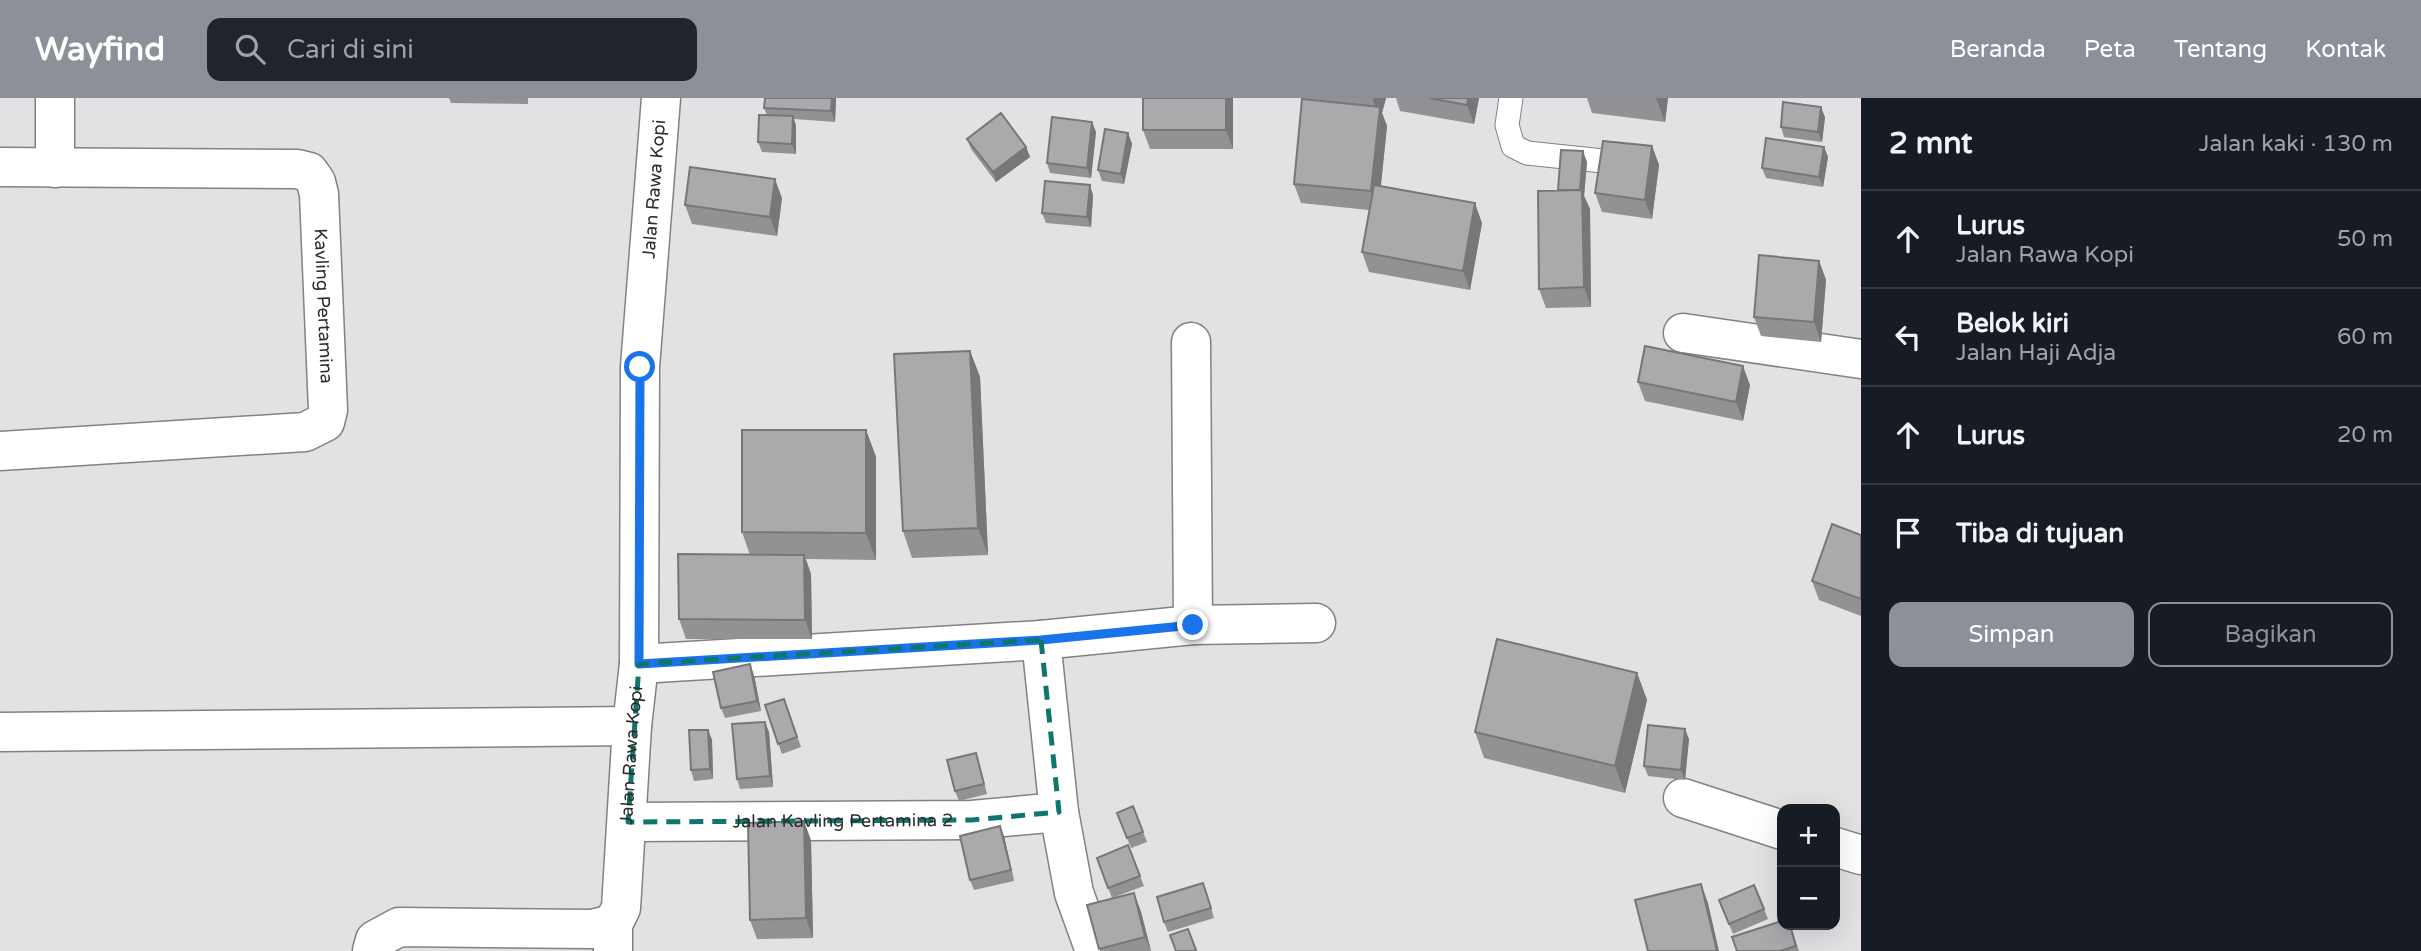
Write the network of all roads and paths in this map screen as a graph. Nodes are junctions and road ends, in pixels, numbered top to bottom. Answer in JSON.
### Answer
{"nodes":[{"id":1,"x":55,"y":98,"type":"edge"},
{"id":2,"x":661,"y":98,"type":"edge"},
{"id":3,"x":1511,"y":98,"type":"edge"},
{"id":4,"x":1603,"y":161,"type":"edge"},
{"id":5,"x":0,"y":167,"type":"edge"},
{"id":6,"x":55,"y":168,"type":"junction"},
{"id":7,"x":1683,"y":332,"type":"dead end"},
{"id":8,"x":1191,"y":342,"type":"dead end"},
{"id":9,"x":1861,"y":359,"type":"edge"},
{"id":10,"x":0,"y":451,"type":"edge"},
{"id":11,"x":1316,"y":623,"type":"dead end"},
{"id":12,"x":1193,"y":625,"type":"junction"},
{"id":13,"x":1041,"y":640,"type":"junction"},
{"id":14,"x":639,"y":664,"type":"junction"},
{"id":15,"x":617,"y":726,"type":"junction"},
{"id":16,"x":0,"y":732,"type":"edge"},
{"id":17,"x":1683,"y":798,"type":"dead end"},
{"id":18,"x":1059,"y":811,"type":"junction"},
{"id":19,"x":628,"y":822,"type":"junction"},
{"id":20,"x":1777,"y":828,"type":"edge"},
{"id":21,"x":1840,"y":849,"type":"edge"},
{"id":22,"x":1861,"y":855,"type":"edge"},
{"id":23,"x":613,"y":938,"type":"edge"},
{"id":24,"x":372,"y":951,"type":"edge"},
{"id":25,"x":1095,"y":951,"type":"edge"}],
"edges":[{"from":1,"to":6,"type":"street"},
{"from":2,"to":14,"type":"street","name":"Jalan Rawa Kopi"},
{"from":3,"to":4,"type":"lane"},
{"from":5,"to":6,"type":"street","name":"Kavling Pertamina"},
{"from":6,"to":10,"type":"street","name":"Kavling Pertamina"},
{"from":7,"to":9,"type":"street"},
{"from":8,"to":12,"type":"street"},
{"from":11,"to":12,"type":"street"},
{"from":12,"to":13,"type":"street"},
{"from":13,"to":14,"type":"street"},
{"from":13,"to":18,"type":"street"},
{"from":14,"to":15,"type":"street","name":"Jalan Rawa Kopi"},
{"from":15,"to":16,"type":"street"},
{"from":15,"to":19,"type":"street","name":"Jalan Rawa Kopi"},
{"from":17,"to":20,"type":"street"},
{"from":18,"to":19,"type":"street","name":"Jalan Kavling Pertamina 2"},
{"from":18,"to":25,"type":"street"},
{"from":19,"to":23,"type":"street","name":"Jalan Rawa Kopi"},
{"from":21,"to":22,"type":"street"},
{"from":23,"to":24,"type":"street"}]}
